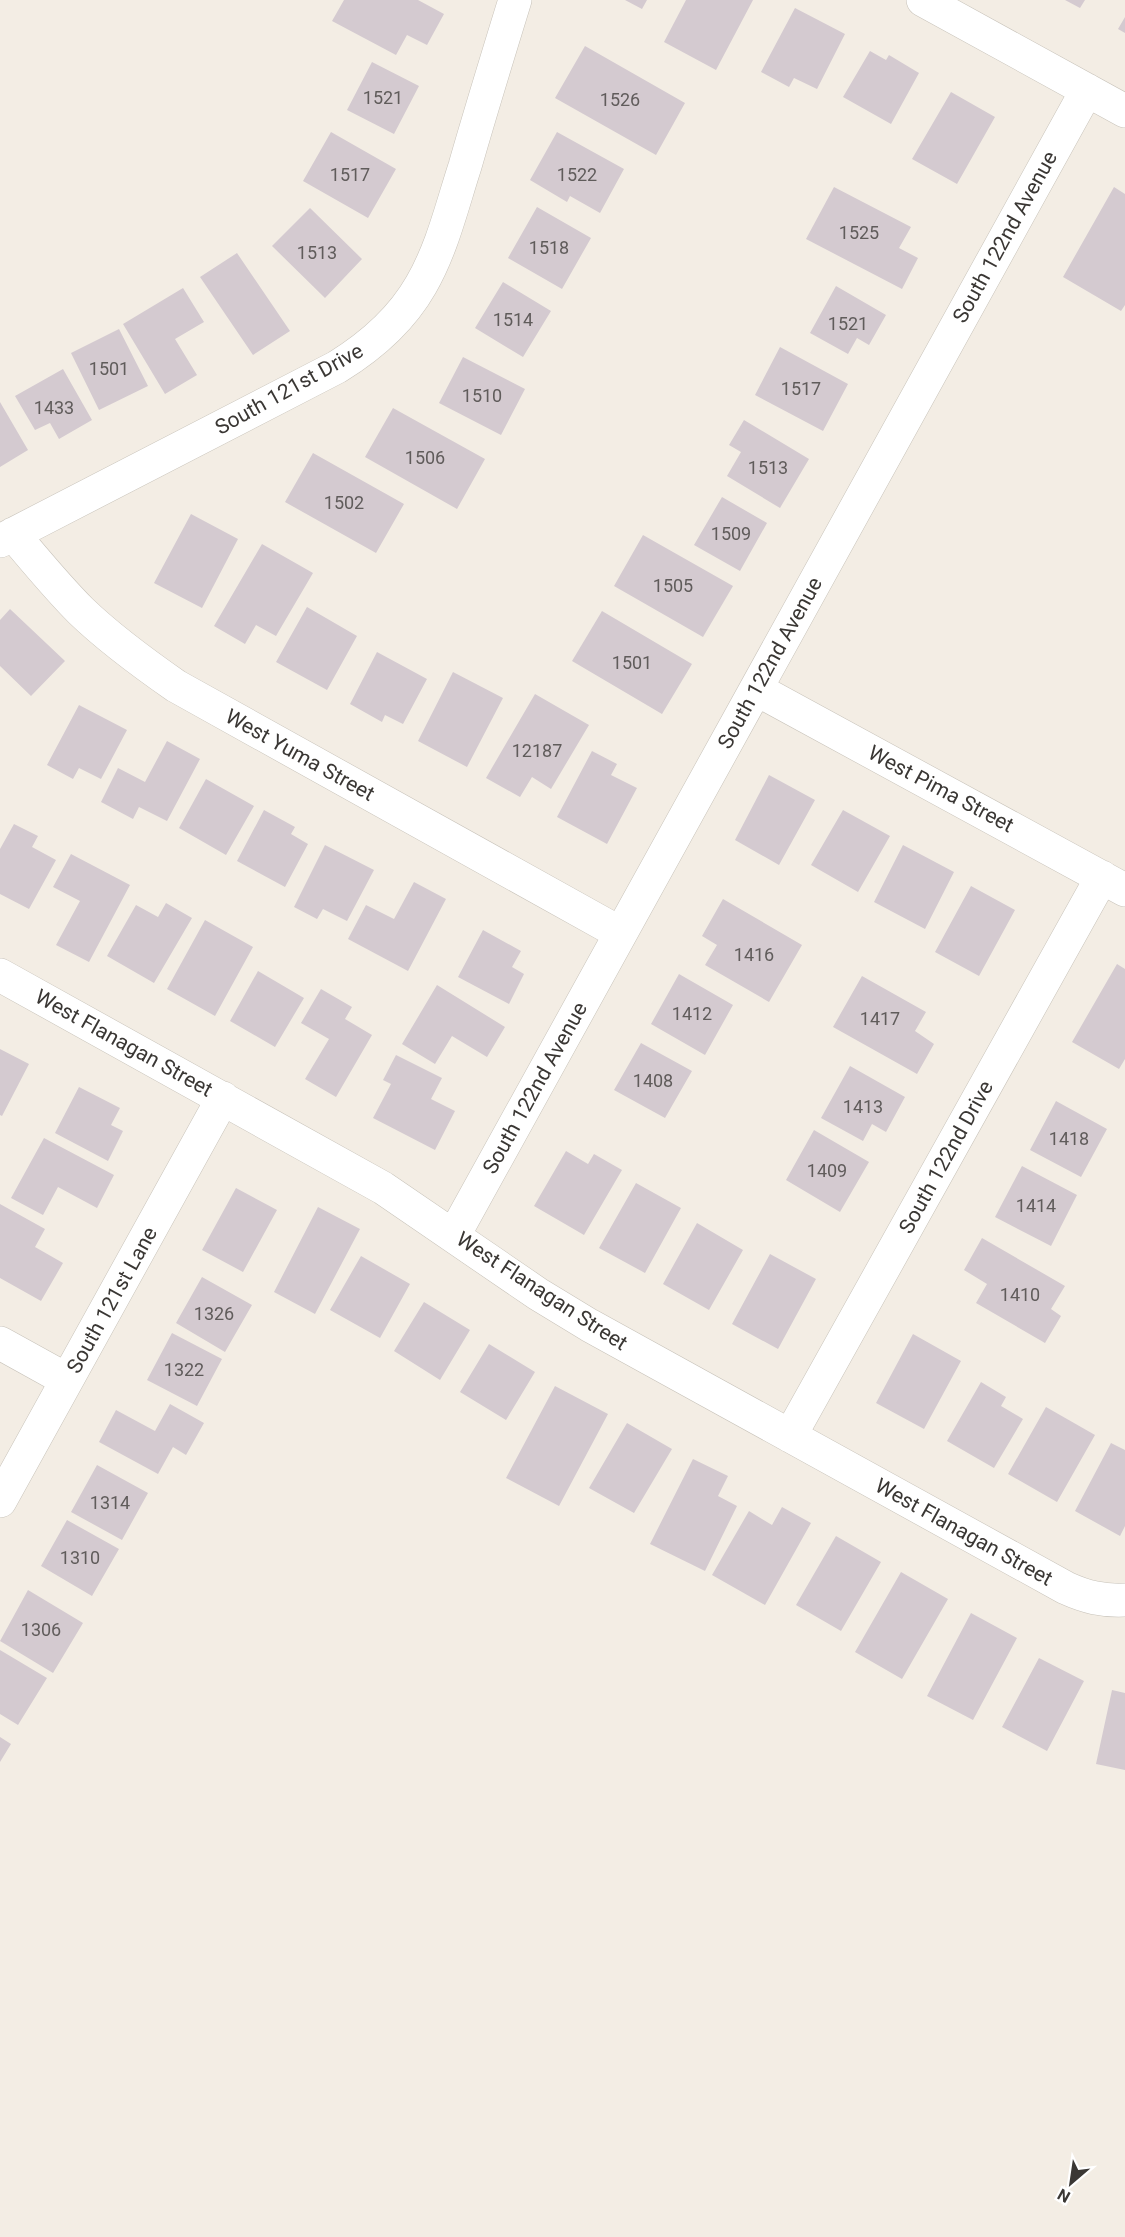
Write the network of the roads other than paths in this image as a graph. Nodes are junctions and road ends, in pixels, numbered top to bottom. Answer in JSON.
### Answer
{"nodes":[{"id":1,"x":515,"y":0,"type":"edge"},
{"id":2,"x":923,"y":0,"type":"edge"},
{"id":3,"x":1087,"y":90,"type":"junction"},
{"id":4,"x":1125,"y":111,"type":"edge"},
{"id":5,"x":7,"y":538,"type":"edge"},
{"id":6,"x":756,"y":689,"type":"junction"},
{"id":7,"x":1113,"y":883,"type":"edge"},
{"id":8,"x":620,"y":933,"type":"junction"},
{"id":9,"x":0,"y":975,"type":"edge"},
{"id":10,"x":223,"y":1098,"type":"junction"},
{"id":11,"x":454,"y":1235,"type":"junction"},
{"id":12,"x":0,"y":1343,"type":"edge"},
{"id":13,"x":67,"y":1380,"type":"junction"},
{"id":14,"x":790,"y":1436,"type":"junction"},
{"id":15,"x":0,"y":1501,"type":"edge"},
{"id":16,"x":1125,"y":1600,"type":"edge"}],
"edges":[{"from":1,"to":5,"type":"street","name":"South 121st Drive"},
{"from":2,"to":3,"type":"street"},
{"from":3,"to":4,"type":"street"},
{"from":3,"to":6,"type":"street","name":"South 122nd Avenue"},
{"from":5,"to":8,"type":"street","name":"West Yuma Street"},
{"from":6,"to":7,"type":"street","name":"West Pima Street"},
{"from":6,"to":8,"type":"street","name":"South 122nd Avenue"},
{"from":7,"to":14,"type":"street","name":"South 122nd Drive"},
{"from":8,"to":11,"type":"street","name":"South 122nd Avenue"},
{"from":9,"to":10,"type":"street","name":"West Flanagan Street"},
{"from":10,"to":11,"type":"street","name":"West Flanagan Street"},
{"from":10,"to":13,"type":"street","name":"South 121st Lane"},
{"from":11,"to":14,"type":"street","name":"West Flanagan Street"},
{"from":12,"to":13,"type":"street"},
{"from":13,"to":15,"type":"street","name":"South 121st Lane"},
{"from":14,"to":16,"type":"street","name":"West Flanagan Street"}]}
